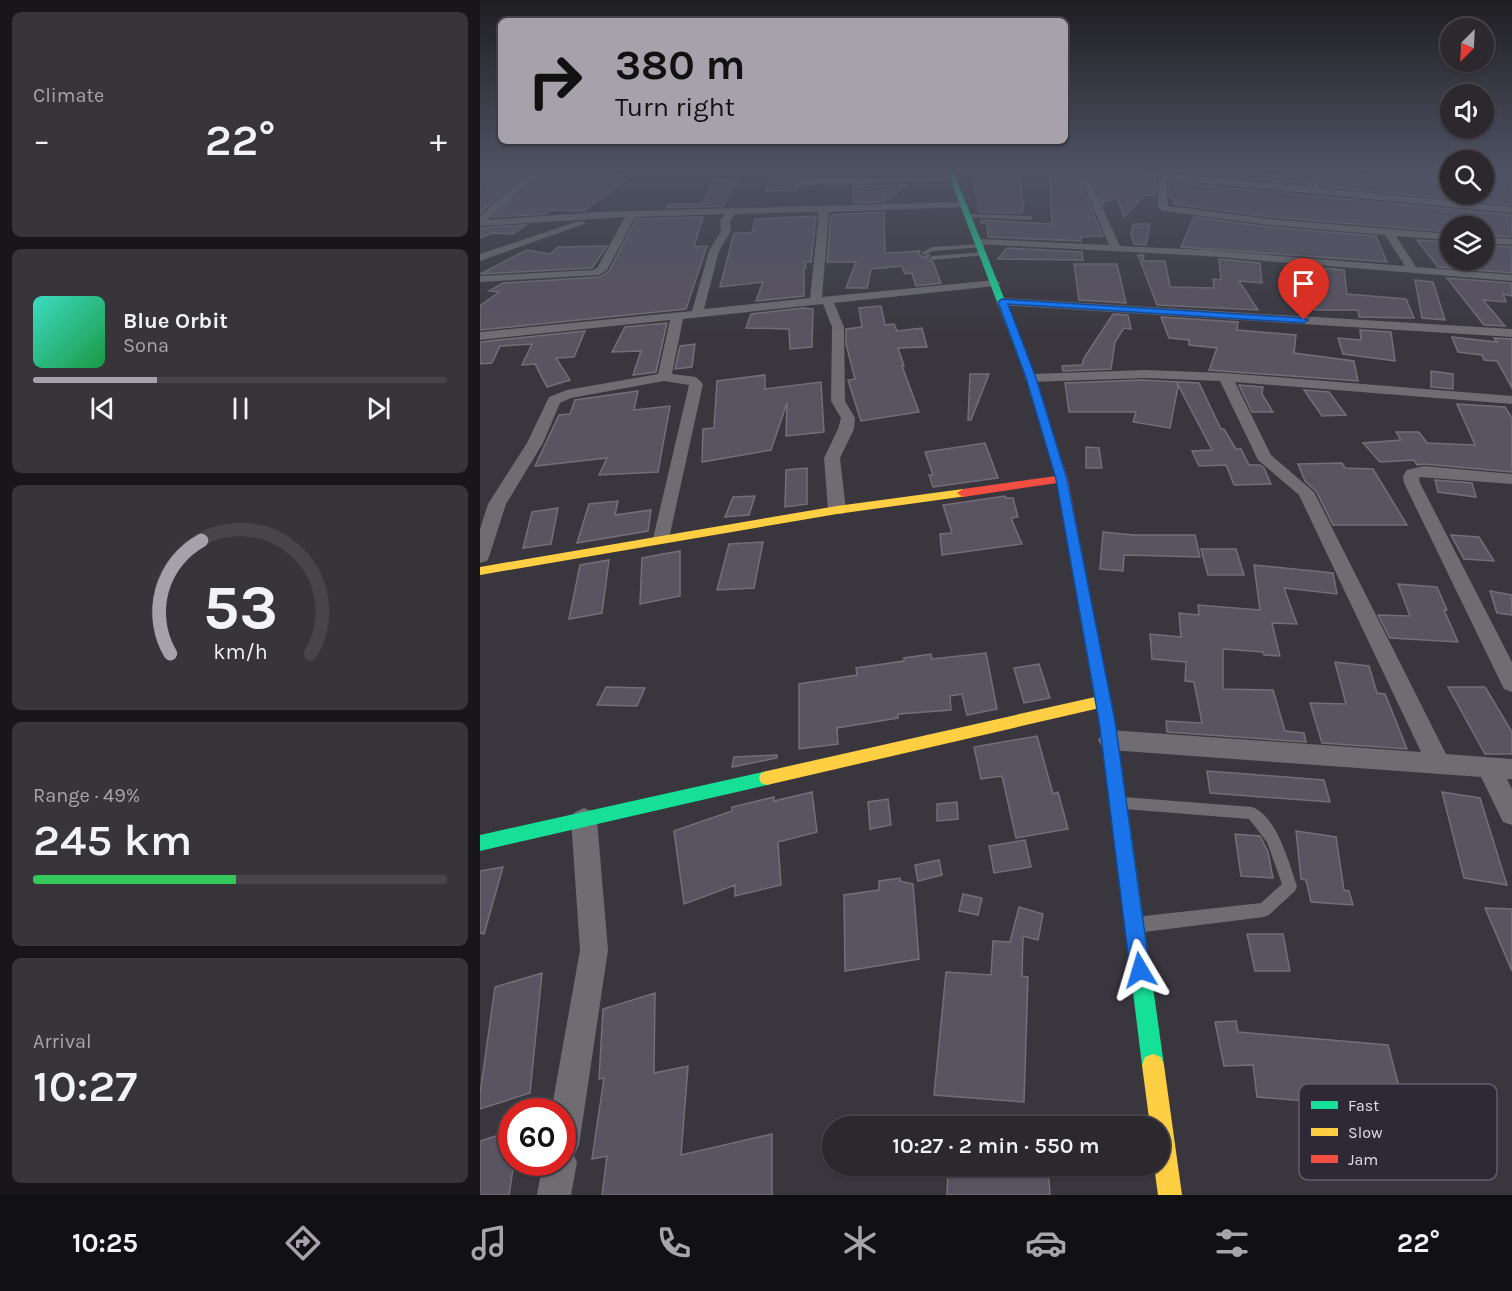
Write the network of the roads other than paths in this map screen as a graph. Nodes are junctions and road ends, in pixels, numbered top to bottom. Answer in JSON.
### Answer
{"nodes":[{"id":1,"x":575,"y":224,"type":"edge"},
{"id":2,"x":627,"y":224,"type":"edge"},
{"id":3,"x":727,"y":224,"type":"edge"},
{"id":4,"x":824,"y":224,"type":"edge"},
{"id":5,"x":972,"y":224,"type":"edge"},
{"id":6,"x":1105,"y":224,"type":"edge"},
{"id":7,"x":1278,"y":224,"type":"edge"},
{"id":8,"x":1389,"y":233,"type":"junction"},
{"id":9,"x":1440,"y":236,"type":"edge"},
{"id":10,"x":1494,"y":241,"type":"edge"},
{"id":11,"x":1512,"y":242,"type":"edge"},
{"id":12,"x":982,"y":247,"type":"junction"},
{"id":13,"x":1116,"y":249,"type":"junction"},
{"id":14,"x":924,"y":253,"type":"dead end"},
{"id":15,"x":480,"y":258,"type":"edge"},
{"id":16,"x":932,"y":258,"type":"dead end"},
{"id":17,"x":1413,"y":270,"type":"junction"},
{"id":18,"x":1512,"y":278,"type":"edge"},
{"id":19,"x":480,"y":279,"type":"edge"},
{"id":20,"x":995,"y":283,"type":"junction"},
{"id":21,"x":822,"y":301,"type":"junction"},
{"id":22,"x":1002,"y":302,"type":"junction"},
{"id":23,"x":697,"y":314,"type":"junction"},
{"id":24,"x":677,"y":316,"type":"junction"},
{"id":25,"x":1512,"y":333,"type":"edge"},
{"id":26,"x":480,"y":336,"type":"edge"},
{"id":27,"x":1225,"y":376,"type":"junction"},
{"id":28,"x":664,"y":377,"type":"junction"},
{"id":29,"x":1031,"y":378,"type":"junction"},
{"id":30,"x":1512,"y":400,"type":"edge"},
{"id":31,"x":1062,"y":479,"type":"junction"},
{"id":32,"x":1512,"y":479,"type":"edge"},
{"id":33,"x":837,"y":510,"type":"junction"},
{"id":34,"x":662,"y":539,"type":"junction"},
{"id":35,"x":480,"y":557,"type":"edge"},
{"id":36,"x":480,"y":572,"type":"edge"},
{"id":37,"x":1512,"y":683,"type":"edge"},
{"id":38,"x":1104,"y":701,"type":"junction"},
{"id":39,"x":1110,"y":740,"type":"junction"},
{"id":40,"x":1438,"y":763,"type":"junction"},
{"id":41,"x":1500,"y":768,"type":"edge"},
{"id":42,"x":1118,"y":802,"type":"junction"},
{"id":43,"x":1512,"y":814,"type":"edge"},
{"id":44,"x":584,"y":820,"type":"junction"},
{"id":45,"x":480,"y":843,"type":"edge"},
{"id":46,"x":1134,"y":925,"type":"junction"},
{"id":47,"x":570,"y":1098,"type":"edge"},
{"id":48,"x":558,"y":1176,"type":"edge"},
{"id":49,"x":555,"y":1195,"type":"edge"},
{"id":50,"x":1170,"y":1195,"type":"edge"}],
"edges":[{"from":1,"to":15,"type":"street"},
{"from":2,"to":19,"type":"street"},
{"from":3,"to":23,"type":"street"},
{"from":4,"to":21,"type":"street"},
{"from":5,"to":12,"type":"main road"},
{"from":6,"to":13,"type":"street"},
{"from":7,"to":8,"type":"street"},
{"from":8,"to":9,"type":"street"},
{"from":8,"to":17,"type":"street"},
{"from":10,"to":11,"type":"street"},
{"from":12,"to":13,"type":"street"},
{"from":12,"to":14,"type":"lane"},
{"from":12,"to":16,"type":"lane"},
{"from":12,"to":20,"type":"main road"},
{"from":13,"to":17,"type":"street"},
{"from":17,"to":18,"type":"street"},
{"from":20,"to":21,"type":"street"},
{"from":20,"to":22,"type":"main road"},
{"from":21,"to":23,"type":"street"},
{"from":21,"to":33,"type":"street"},
{"from":22,"to":25,"type":"street"},
{"from":22,"to":29,"type":"main road"},
{"from":23,"to":24,"type":"street"},
{"from":24,"to":26,"type":"street"},
{"from":24,"to":28,"type":"street"},
{"from":27,"to":29,"type":"street"},
{"from":27,"to":30,"type":"street"},
{"from":27,"to":40,"type":"street"},
{"from":28,"to":34,"type":"street"},
{"from":28,"to":35,"type":"street"},
{"from":29,"to":31,"type":"main road"},
{"from":31,"to":33,"type":"main road"},
{"from":31,"to":38,"type":"main road"},
{"from":32,"to":37,"type":"street"},
{"from":33,"to":34,"type":"main road"},
{"from":34,"to":36,"type":"main road"},
{"from":38,"to":39,"type":"main road"},
{"from":38,"to":44,"type":"main road"},
{"from":39,"to":40,"type":"street"},
{"from":39,"to":42,"type":"main road"},
{"from":40,"to":41,"type":"street"},
{"from":41,"to":43,"type":"street"},
{"from":42,"to":46,"type":"main road"},
{"from":42,"to":46,"type":"lane"},
{"from":44,"to":45,"type":"main road"},
{"from":44,"to":47,"type":"street"},
{"from":46,"to":50,"type":"main road"},
{"from":48,"to":49,"type":"street"}]}
